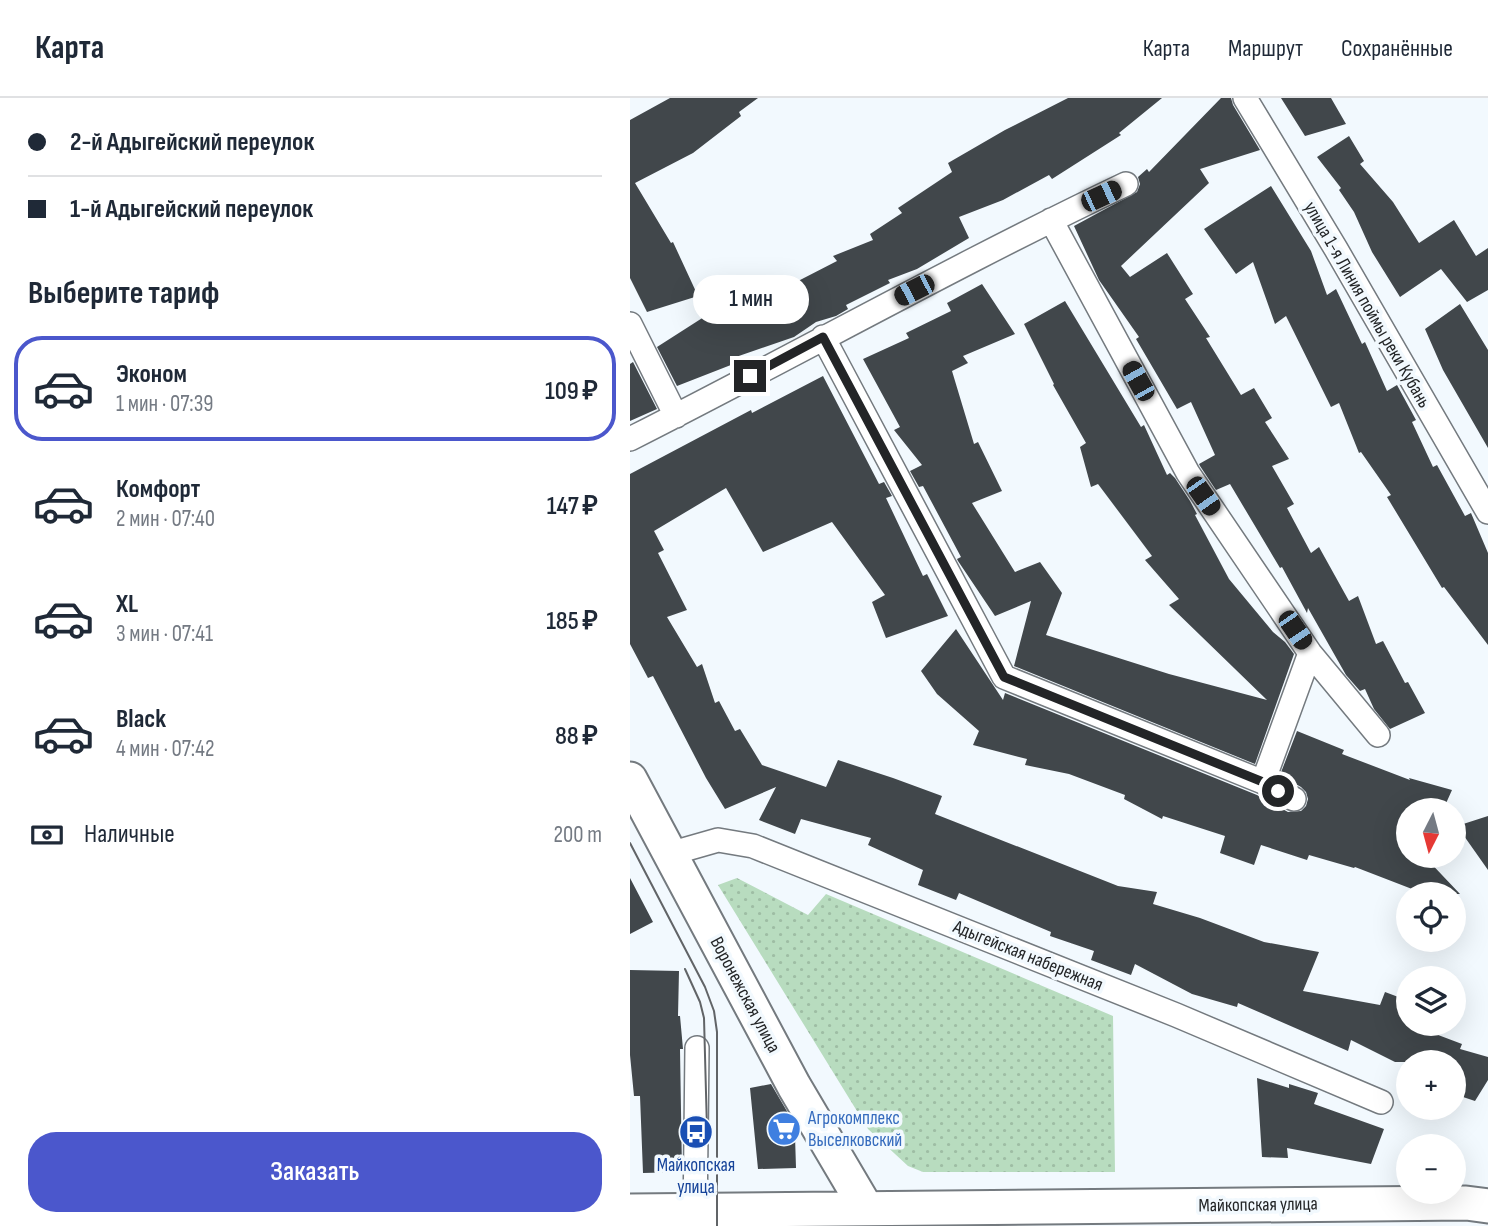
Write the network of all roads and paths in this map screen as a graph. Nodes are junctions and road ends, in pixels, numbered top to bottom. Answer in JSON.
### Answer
{"nodes":[{"id":1,"x":1245,"y":98,"type":"edge"},
{"id":2,"x":1126,"y":184,"type":"dead end"},
{"id":3,"x":1051,"y":220,"type":"junction"},
{"id":4,"x":630,"y":324,"type":"edge"},
{"id":5,"x":823,"y":337,"type":"junction"},
{"id":6,"x":676,"y":416,"type":"junction"},
{"id":7,"x":630,"y":439,"type":"edge"},
{"id":8,"x":1488,"y":512,"type":"edge"},
{"id":9,"x":1310,"y":653,"type":"junction"},
{"id":10,"x":1378,"y":735,"type":"dead end"},
{"id":11,"x":630,"y":779,"type":"edge"},
{"id":12,"x":1263,"y":782,"type":"junction"},
{"id":13,"x":1294,"y":799,"type":"dead end"},
{"id":14,"x":669,"y":854,"type":"junction"},
{"id":15,"x":697,"y":1048,"type":"dead end"},
{"id":16,"x":1381,"y":1102,"type":"dead end"},
{"id":17,"x":866,"y":1208,"type":"junction"},
{"id":18,"x":630,"y":1211,"type":"edge"},
{"id":19,"x":1473,"y":1211,"type":"edge"},
{"id":20,"x":699,"y":1216,"type":"edge"},
{"id":21,"x":1068,"y":1217,"type":"edge"}],
"edges":[{"from":1,"to":8,"type":"street","name":"улица 1-я Линия поймы реки Кубань"},
{"from":2,"to":3,"type":"street"},
{"from":3,"to":5,"type":"street"},
{"from":3,"to":9,"type":"street"},
{"from":4,"to":6,"type":"street"},
{"from":5,"to":6,"type":"street"},
{"from":5,"to":12,"type":"street"},
{"from":6,"to":7,"type":"street"},
{"from":9,"to":10,"type":"street"},
{"from":9,"to":12,"type":"street"},
{"from":11,"to":14,"type":"street","name":"Воронежская улица"},
{"from":12,"to":13,"type":"street"},
{"from":14,"to":16,"type":"street","name":"Адыгейская набережная"},
{"from":14,"to":17,"type":"street","name":"Воронежская улица"},
{"from":15,"to":20,"type":"street"},
{"from":17,"to":20,"type":"street","name":"Майкопская улица"},
{"from":17,"to":21,"type":"street","name":"Майкопская улица"},
{"from":18,"to":20,"type":"street","name":"Майкопская улица"},
{"from":19,"to":21,"type":"street","name":"Майкопская улица"}]}
